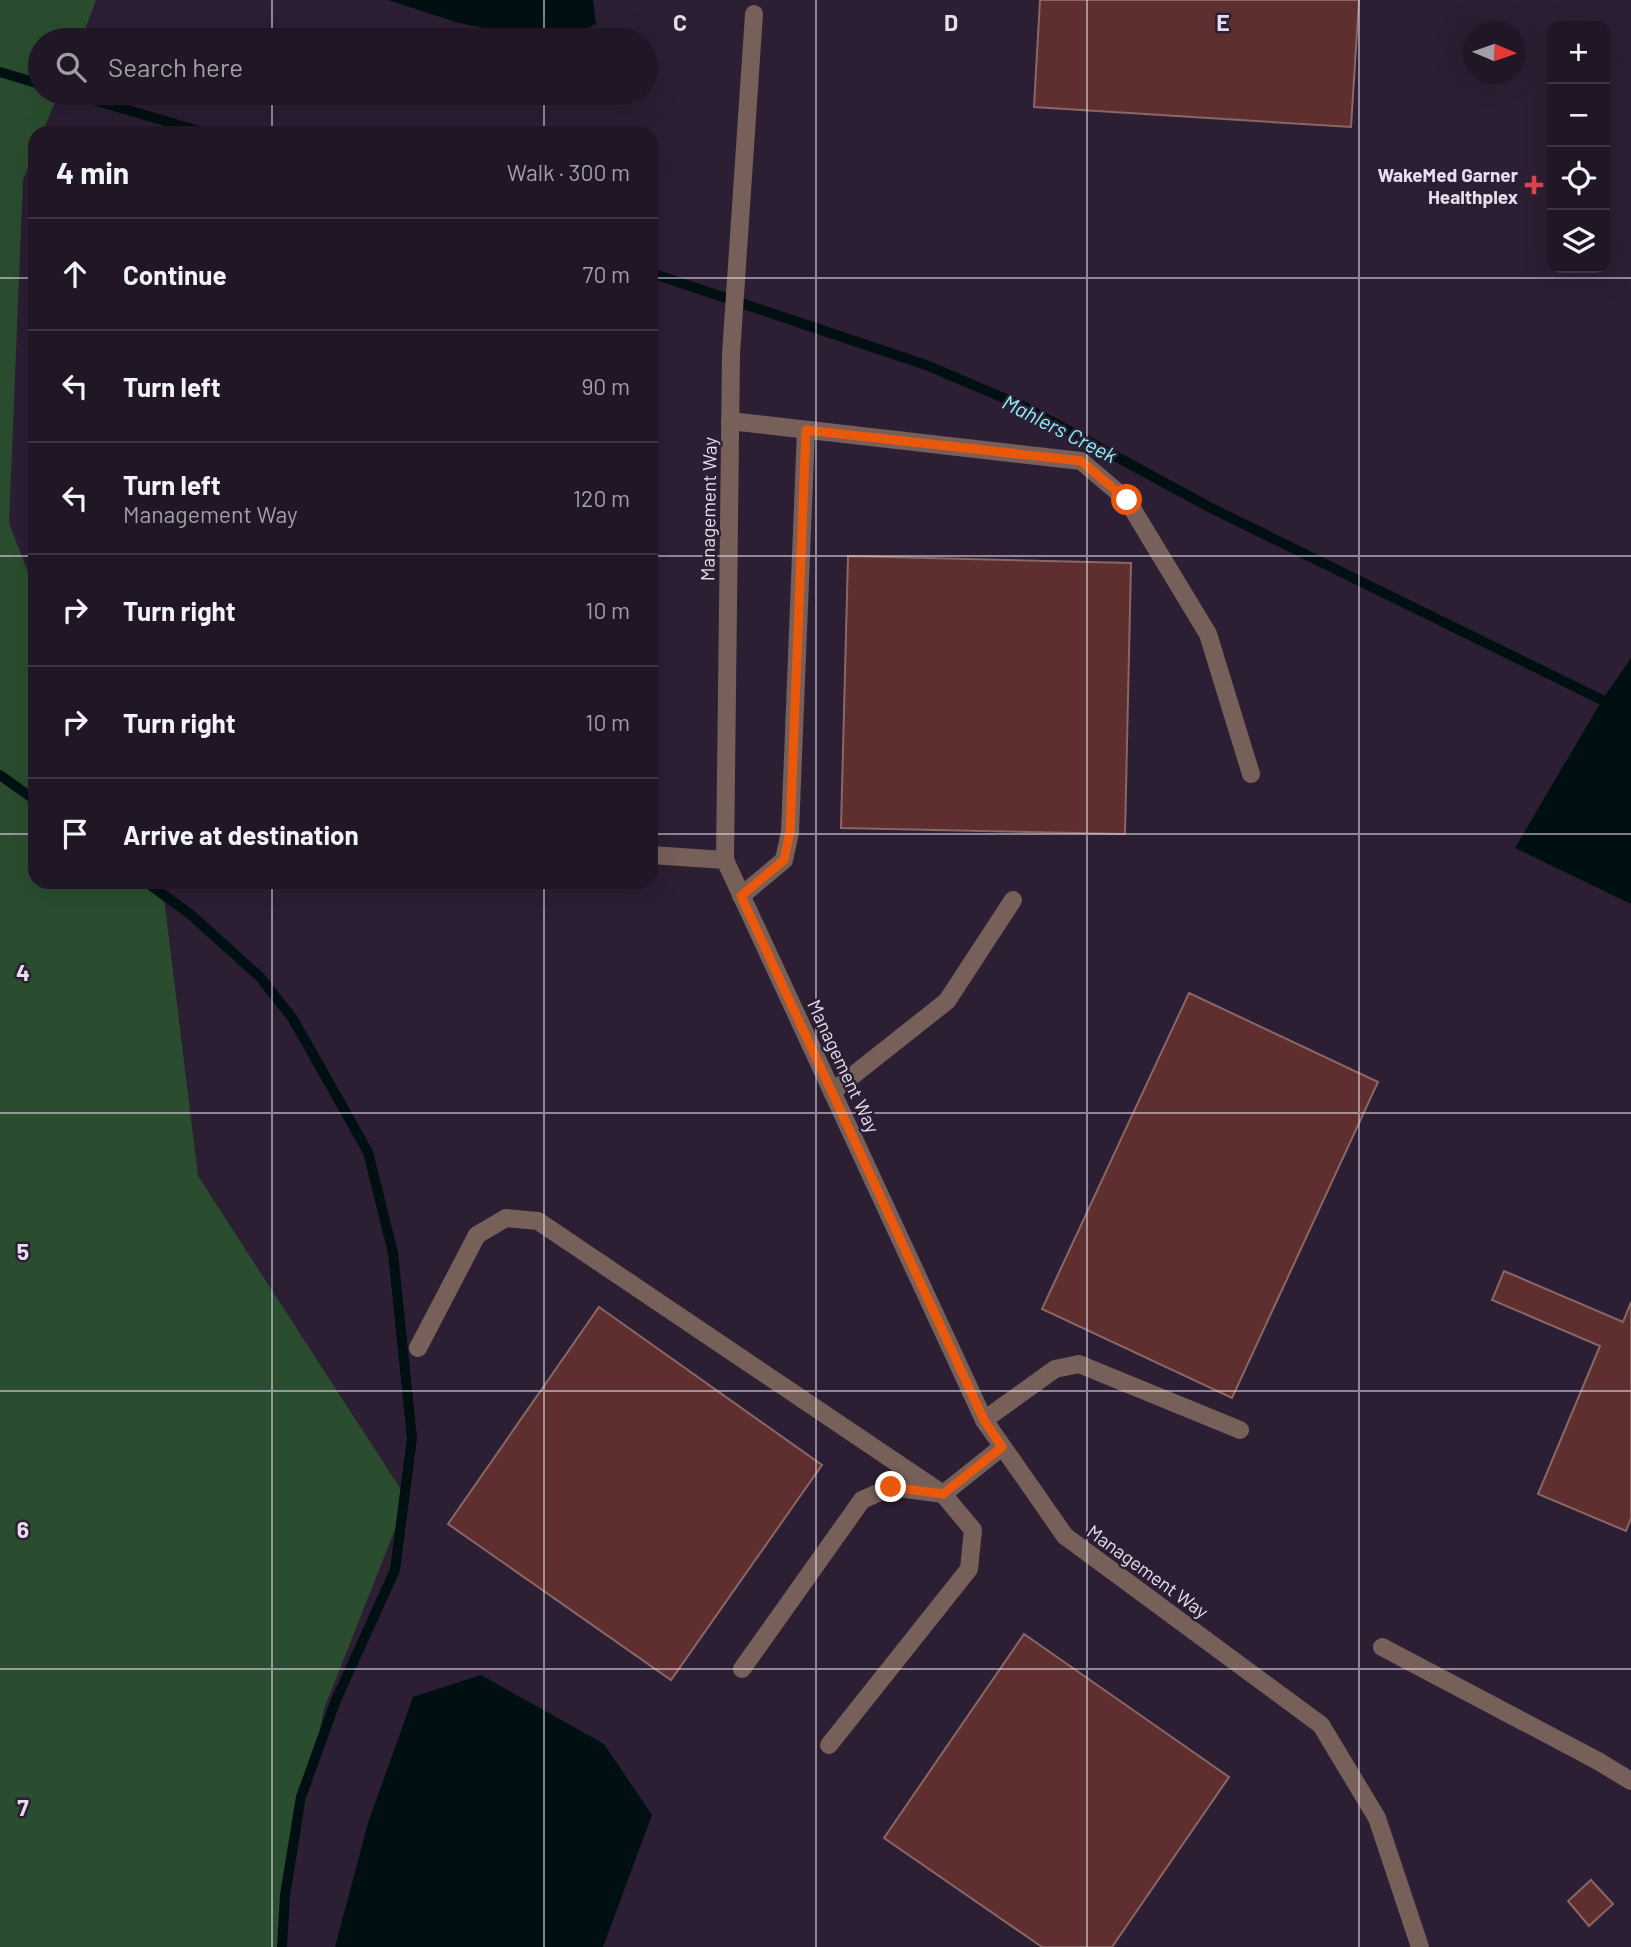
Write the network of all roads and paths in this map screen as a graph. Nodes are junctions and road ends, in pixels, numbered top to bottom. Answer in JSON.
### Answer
{"nodes":[{"id":1,"x":754,"y":13,"type":"dead end"},
{"id":2,"x":730,"y":421,"type":"junction"},
{"id":3,"x":806,"y":430,"type":"junction"},
{"id":4,"x":1251,"y":774,"type":"dead end"},
{"id":5,"x":658,"y":855,"type":"edge"},
{"id":6,"x":725,"y":860,"type":"junction"},
{"id":7,"x":741,"y":896,"type":"junction"},
{"id":8,"x":1013,"y":900,"type":"dead end"},
{"id":9,"x":832,"y":1092,"type":"junction"},
{"id":10,"x":418,"y":1348,"type":"dead end"},
{"id":11,"x":984,"y":1420,"type":"junction"},
{"id":12,"x":1240,"y":1430,"type":"dead end"},
{"id":13,"x":1002,"y":1447,"type":"junction"},
{"id":14,"x":943,"y":1494,"type":"junction"},
{"id":15,"x":1382,"y":1647,"type":"dead end"},
{"id":16,"x":741,"y":1669,"type":"dead end"},
{"id":17,"x":829,"y":1745,"type":"dead end"},
{"id":18,"x":1631,"y":1781,"type":"edge"},
{"id":19,"x":1420,"y":1947,"type":"edge"}],
"edges":[{"from":1,"to":2,"type":"street","name":"Management Way"},
{"from":2,"to":3,"type":"street"},
{"from":2,"to":6,"type":"street","name":"Management Way"},
{"from":3,"to":4,"type":"street"},
{"from":3,"to":7,"type":"street"},
{"from":5,"to":6,"type":"street"},
{"from":6,"to":7,"type":"street","name":"Management Way"},
{"from":7,"to":9,"type":"street","name":"Management Way"},
{"from":8,"to":9,"type":"street"},
{"from":9,"to":11,"type":"street","name":"Management Way"},
{"from":10,"to":14,"type":"street"},
{"from":11,"to":12,"type":"street"},
{"from":11,"to":13,"type":"street","name":"Management Way"},
{"from":13,"to":14,"type":"street"},
{"from":13,"to":19,"type":"street","name":"Management Way"},
{"from":14,"to":16,"type":"street"},
{"from":14,"to":17,"type":"street"},
{"from":15,"to":18,"type":"street"}]}
